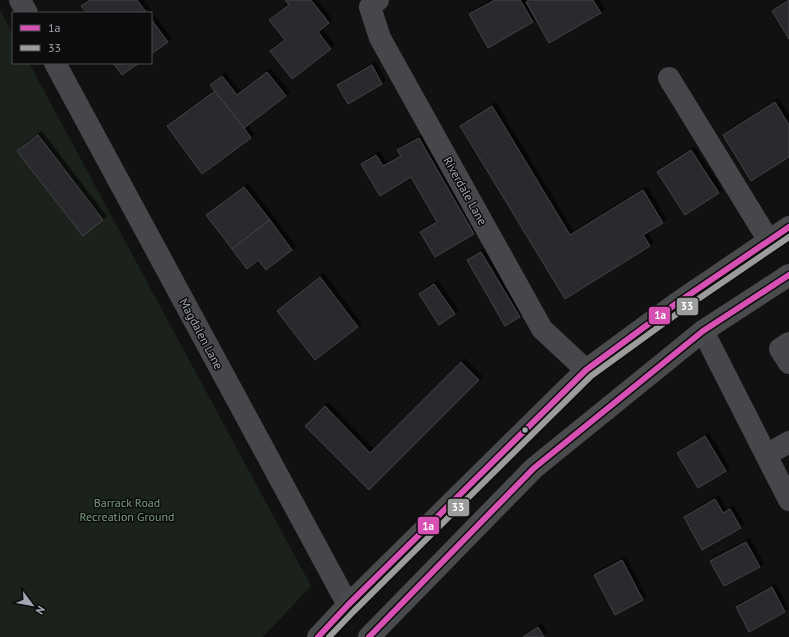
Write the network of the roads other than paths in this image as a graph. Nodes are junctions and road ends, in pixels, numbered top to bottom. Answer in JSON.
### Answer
{"nodes":[{"id":1,"x":20,"y":0,"type":"edge"},
{"id":2,"x":378,"y":0,"type":"edge"},
{"id":3,"x":27,"y":12,"type":"edge"},
{"id":4,"x":55,"y":64,"type":"edge"},
{"id":5,"x":669,"y":78,"type":"dead end"},
{"id":6,"x":789,"y":227,"type":"edge"},
{"id":7,"x":769,"y":241,"type":"junction"},
{"id":8,"x":789,"y":275,"type":"edge"},
{"id":9,"x":703,"y":331,"type":"junction"},
{"id":10,"x":789,"y":343,"type":"edge"},
{"id":11,"x":789,"y":363,"type":"edge"},
{"id":12,"x":586,"y":370,"type":"junction"},
{"id":13,"x":789,"y":442,"type":"edge"},
{"id":14,"x":766,"y":455,"type":"junction"},
{"id":15,"x":789,"y":500,"type":"edge"},
{"id":16,"x":348,"y":605,"type":"junction"},
{"id":17,"x":318,"y":637,"type":"edge"},
{"id":18,"x":369,"y":637,"type":"edge"}],
"edges":[{"from":1,"to":3,"type":"street"},
{"from":2,"to":12,"type":"street","name":"Riverdale Lane"},
{"from":4,"to":16,"type":"street","name":"Magdalen Lane"},
{"from":5,"to":7,"type":"street"},
{"from":6,"to":7,"type":"main road"},
{"from":7,"to":12,"type":"main road"},
{"from":8,"to":9,"type":"main road"},
{"from":9,"to":14,"type":"street"},
{"from":9,"to":18,"type":"main road"},
{"from":10,"to":11,"type":"street"},
{"from":12,"to":16,"type":"main road"},
{"from":13,"to":14,"type":"street"},
{"from":14,"to":15,"type":"street"},
{"from":16,"to":17,"type":"main road"}]}
